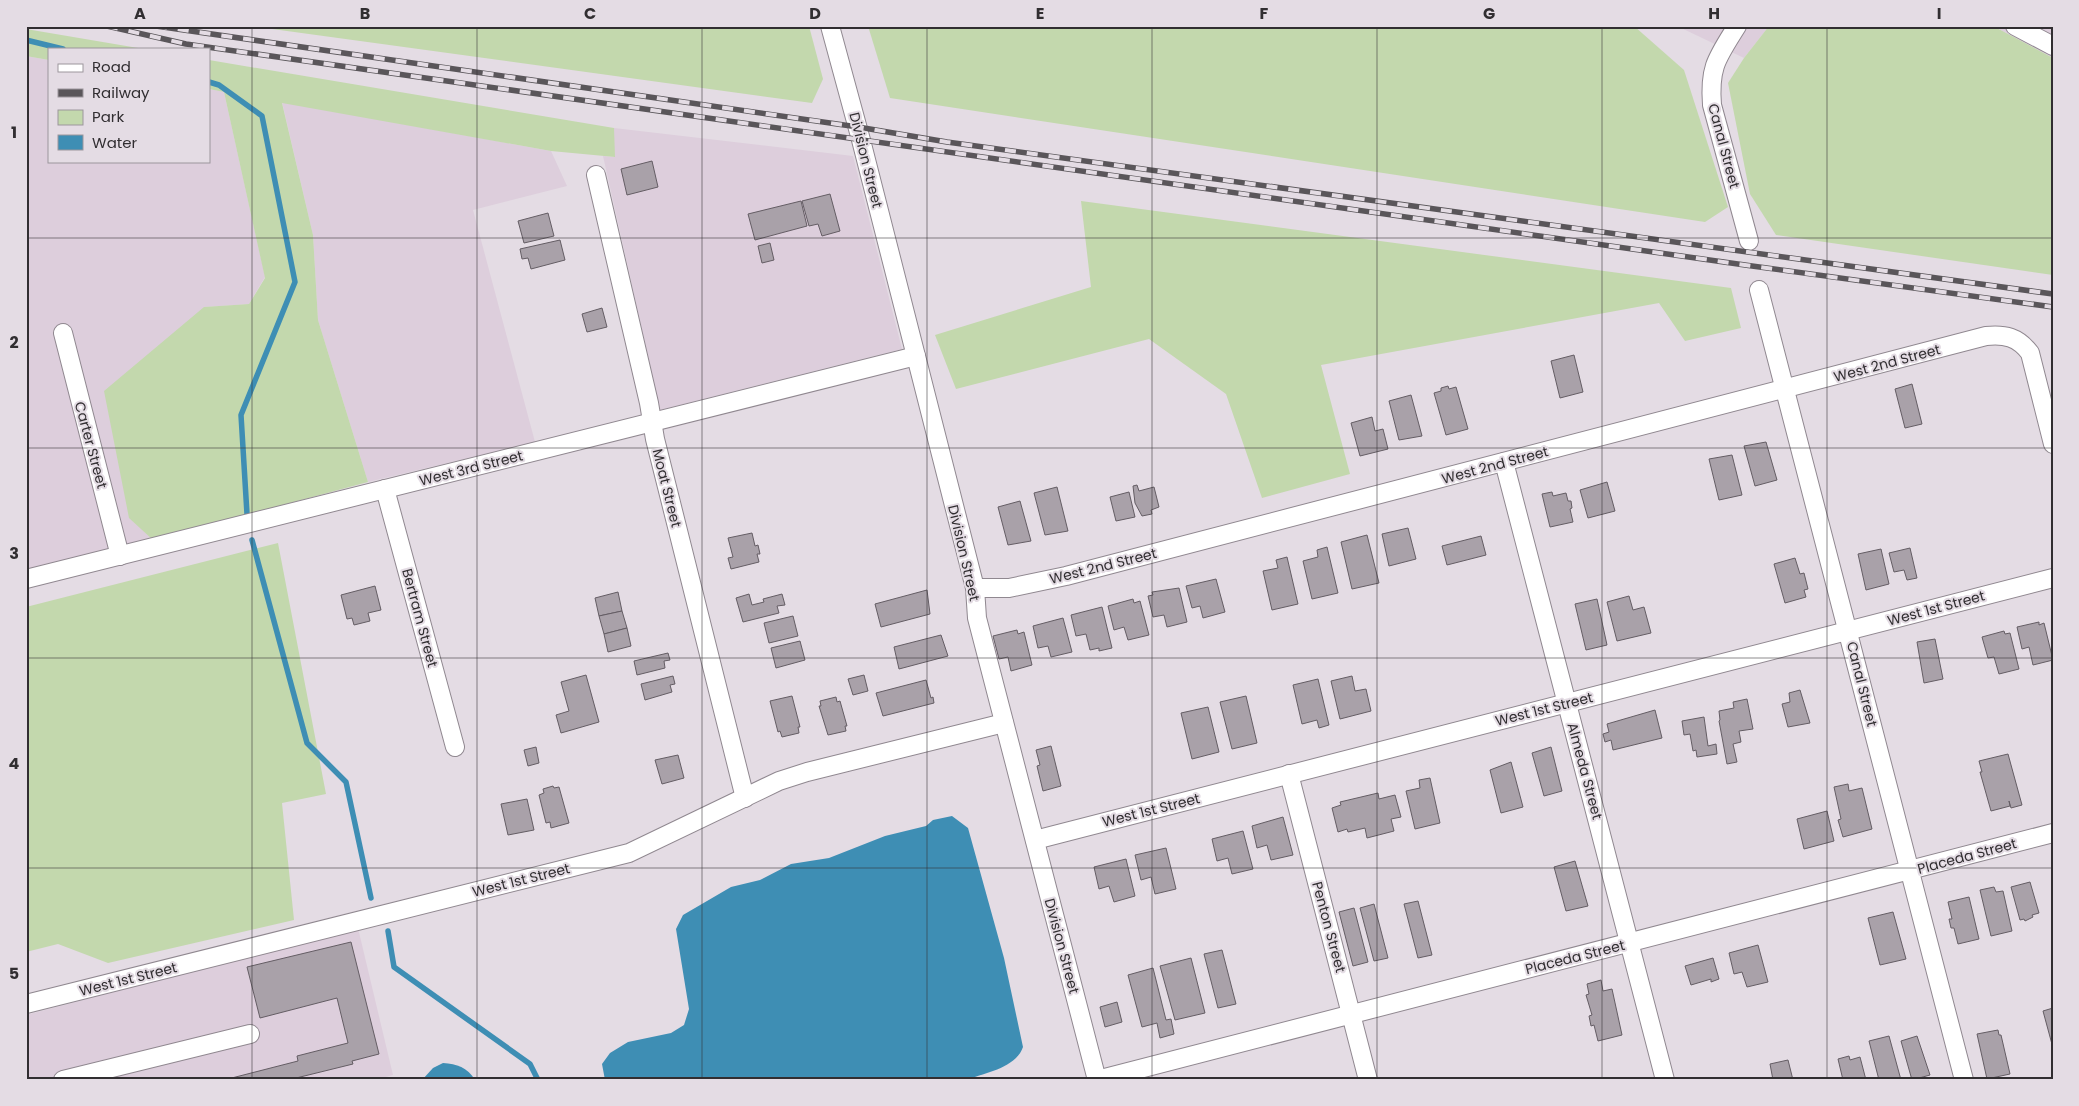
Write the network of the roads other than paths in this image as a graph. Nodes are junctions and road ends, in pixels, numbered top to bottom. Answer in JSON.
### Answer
{"nodes":[{"id":1,"x":830,"y":26,"type":"edge"},
{"id":2,"x":1737,"y":26,"type":"edge"},
{"id":3,"x":2016,"y":26,"type":"edge"},
{"id":4,"x":2053,"y":46,"type":"edge"},
{"id":5,"x":596,"y":175,"type":"dead end"},
{"id":6,"x":1749,"y":241,"type":"dead end"},
{"id":7,"x":1759,"y":290,"type":"dead end"},
{"id":8,"x":62,"y":333,"type":"dead end"},
{"id":9,"x":916,"y":356,"type":"junction"},
{"id":10,"x":1785,"y":390,"type":"junction"},
{"id":11,"x":652,"y":422,"type":"junction"},
{"id":12,"x":2053,"y":444,"type":"edge"},
{"id":13,"x":1504,"y":462,"type":"junction"},
{"id":14,"x":385,"y":489,"type":"junction"},
{"id":15,"x":120,"y":556,"type":"junction"},
{"id":16,"x":2053,"y":578,"type":"edge"},
{"id":17,"x":26,"y":579,"type":"edge"},
{"id":18,"x":975,"y":588,"type":"junction"},
{"id":19,"x":1849,"y":631,"type":"junction"},
{"id":20,"x":1568,"y":703,"type":"junction"},
{"id":21,"x":1004,"y":723,"type":"junction"},
{"id":22,"x":455,"y":747,"type":"dead end"},
{"id":23,"x":1290,"y":774,"type":"junction"},
{"id":24,"x":745,"y":798,"type":"junction"},
{"id":25,"x":2053,"y":833,"type":"edge"},
{"id":26,"x":1035,"y":840,"type":"junction"},
{"id":27,"x":1910,"y":871,"type":"junction"},
{"id":28,"x":1630,"y":944,"type":"junction"},
{"id":29,"x":26,"y":1004,"type":"edge"},
{"id":30,"x":1352,"y":1013,"type":"junction"},
{"id":31,"x":250,"y":1034,"type":"dead end"},
{"id":32,"x":63,"y":1080,"type":"edge"},
{"id":33,"x":1097,"y":1080,"type":"edge"},
{"id":34,"x":1368,"y":1080,"type":"edge"},
{"id":35,"x":1665,"y":1080,"type":"edge"},
{"id":36,"x":1964,"y":1080,"type":"edge"}],
"edges":[{"from":1,"to":9,"type":"street","name":"Division Street"},
{"from":2,"to":6,"type":"street","name":"Canal Street"},
{"from":3,"to":4,"type":"street"},
{"from":5,"to":11,"type":"street","name":"Moat Street"},
{"from":7,"to":10,"type":"street","name":"Canal Street"},
{"from":8,"to":15,"type":"street","name":"Carter Street"},
{"from":9,"to":11,"type":"street","name":"West 3rd Street"},
{"from":9,"to":18,"type":"street","name":"Division Street"},
{"from":10,"to":12,"type":"street","name":"West 2nd Street"},
{"from":10,"to":13,"type":"street","name":"West 2nd Street"},
{"from":10,"to":19,"type":"street","name":"Canal Street"},
{"from":11,"to":14,"type":"street","name":"West 3rd Street"},
{"from":11,"to":24,"type":"street","name":"Moat Street"},
{"from":13,"to":18,"type":"street","name":"West 2nd Street"},
{"from":13,"to":20,"type":"street","name":"Almeda Street"},
{"from":14,"to":15,"type":"street","name":"West 3rd Street"},
{"from":14,"to":22,"type":"street","name":"Bertram Street"},
{"from":15,"to":17,"type":"street","name":"West 3rd Street"},
{"from":16,"to":19,"type":"street","name":"West 1st Street"},
{"from":18,"to":21,"type":"street","name":"Division Street"},
{"from":19,"to":20,"type":"street","name":"West 1st Street"},
{"from":19,"to":27,"type":"street","name":"Canal Street"},
{"from":20,"to":23,"type":"street","name":"West 1st Street"},
{"from":20,"to":28,"type":"street","name":"Almeda Street"},
{"from":21,"to":24,"type":"street","name":"West 1st Street"},
{"from":21,"to":26,"type":"street","name":"Division Street"},
{"from":23,"to":26,"type":"street","name":"West 1st Street"},
{"from":23,"to":30,"type":"street","name":"Penton Street"},
{"from":24,"to":29,"type":"street","name":"West 1st Street"},
{"from":25,"to":27,"type":"street","name":"Placeda Street"},
{"from":26,"to":33,"type":"street","name":"Division Street"},
{"from":27,"to":28,"type":"street","name":"Placeda Street"},
{"from":27,"to":36,"type":"street","name":"Canal Street"},
{"from":28,"to":30,"type":"street","name":"Placeda Street"},
{"from":28,"to":35,"type":"street","name":"Almeda Street"},
{"from":30,"to":33,"type":"street","name":"Placeda Street"},
{"from":30,"to":34,"type":"street","name":"Penton Street"},
{"from":31,"to":32,"type":"street"}]}
